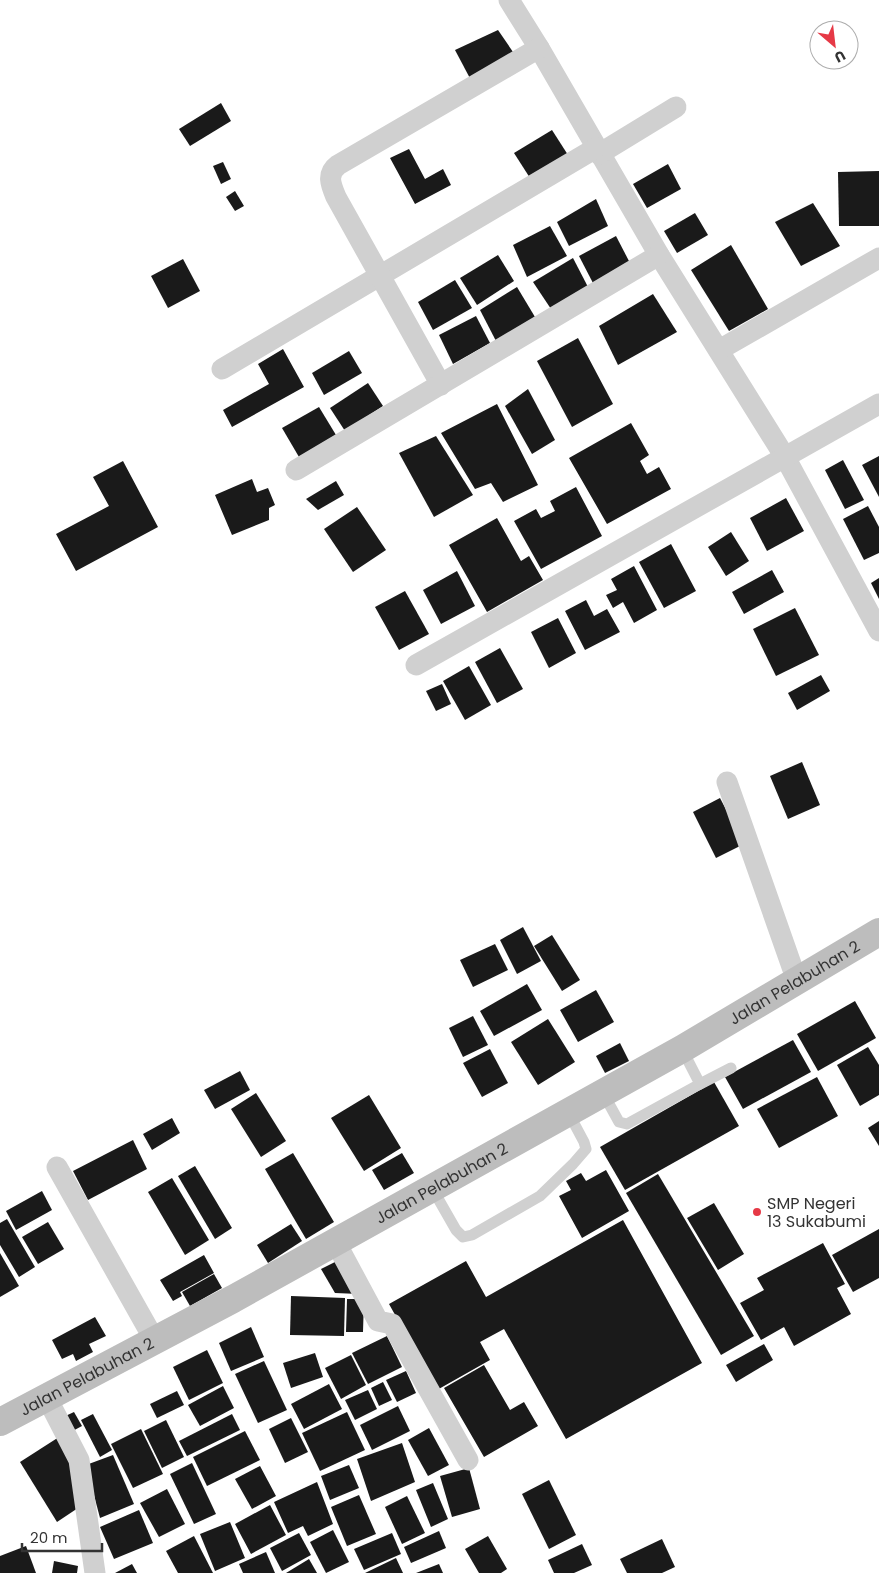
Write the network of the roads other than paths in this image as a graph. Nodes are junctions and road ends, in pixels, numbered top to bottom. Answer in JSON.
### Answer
{"nodes":[{"id":1,"x":509,"y":0,"type":"edge"},
{"id":2,"x":539,"y":48,"type":"junction"},
{"id":3,"x":676,"y":107,"type":"dead end"},
{"id":4,"x":597,"y":151,"type":"junction"},
{"id":5,"x":659,"y":254,"type":"junction"},
{"id":6,"x":879,"y":258,"type":"edge"},
{"id":7,"x":379,"y":276,"type":"junction"},
{"id":8,"x":719,"y":350,"type":"junction"},
{"id":9,"x":222,"y":369,"type":"dead end"},
{"id":10,"x":442,"y":385,"type":"junction"},
{"id":11,"x":879,"y":404,"type":"edge"},
{"id":12,"x":784,"y":457,"type":"junction"},
{"id":13,"x":296,"y":470,"type":"dead end"},
{"id":14,"x":879,"y":631,"type":"edge"},
{"id":15,"x":416,"y":665,"type":"dead end"},
{"id":16,"x":727,"y":782,"type":"dead end"},
{"id":17,"x":879,"y":932,"type":"edge"},
{"id":18,"x":797,"y":981,"type":"junction"},
{"id":19,"x":682,"y":1048,"type":"junction"},
{"id":20,"x":731,"y":1068,"type":"dead end"},
{"id":21,"x":700,"y":1084,"type":"junction"},
{"id":22,"x":603,"y":1092,"type":"junction"},
{"id":23,"x":568,"y":1112,"type":"junction"},
{"id":24,"x":57,"y":1167,"type":"dead end"},
{"id":25,"x":432,"y":1188,"type":"junction"},
{"id":26,"x":335,"y":1241,"type":"junction"},
{"id":27,"x":155,"y":1341,"type":"junction"},
{"id":28,"x":47,"y":1398,"type":"junction"},
{"id":29,"x":0,"y":1422,"type":"edge"},
{"id":30,"x":468,"y":1460,"type":"dead end"},
{"id":31,"x":95,"y":1573,"type":"edge"}],
"edges":[{"from":1,"to":2,"type":"street"},
{"from":2,"to":4,"type":"street"},
{"from":2,"to":7,"type":"street"},
{"from":3,"to":4,"type":"street"},
{"from":4,"to":5,"type":"street"},
{"from":4,"to":7,"type":"street"},
{"from":5,"to":8,"type":"street"},
{"from":5,"to":10,"type":"street"},
{"from":6,"to":8,"type":"street"},
{"from":7,"to":9,"type":"street"},
{"from":7,"to":10,"type":"street"},
{"from":8,"to":12,"type":"street"},
{"from":10,"to":13,"type":"street"},
{"from":11,"to":12,"type":"street"},
{"from":12,"to":14,"type":"street"},
{"from":12,"to":15,"type":"street"},
{"from":16,"to":18,"type":"street"},
{"from":17,"to":18,"type":"main road","name":"Jalan Pelabuhan 2"},
{"from":18,"to":19,"type":"main road","name":"Jalan Pelabuhan 2"},
{"from":19,"to":21,"type":"lane"},
{"from":19,"to":22,"type":"main road","name":"Jalan Pelabuhan 2"},
{"from":20,"to":21,"type":"lane"},
{"from":21,"to":22,"type":"lane"},
{"from":22,"to":23,"type":"main road","name":"Jalan Pelabuhan 2"},
{"from":23,"to":25,"type":"main road","name":"Jalan Pelabuhan 2"},
{"from":23,"to":25,"type":"lane"},
{"from":24,"to":27,"type":"street"},
{"from":25,"to":26,"type":"main road","name":"Jalan Pelabuhan 2"},
{"from":26,"to":27,"type":"main road","name":"Jalan Pelabuhan 2"},
{"from":26,"to":30,"type":"street"},
{"from":27,"to":28,"type":"main road","name":"Jalan Pelabuhan 2"},
{"from":28,"to":29,"type":"main road","name":"Jalan Pelabuhan 2"},
{"from":28,"to":31,"type":"street"}]}
